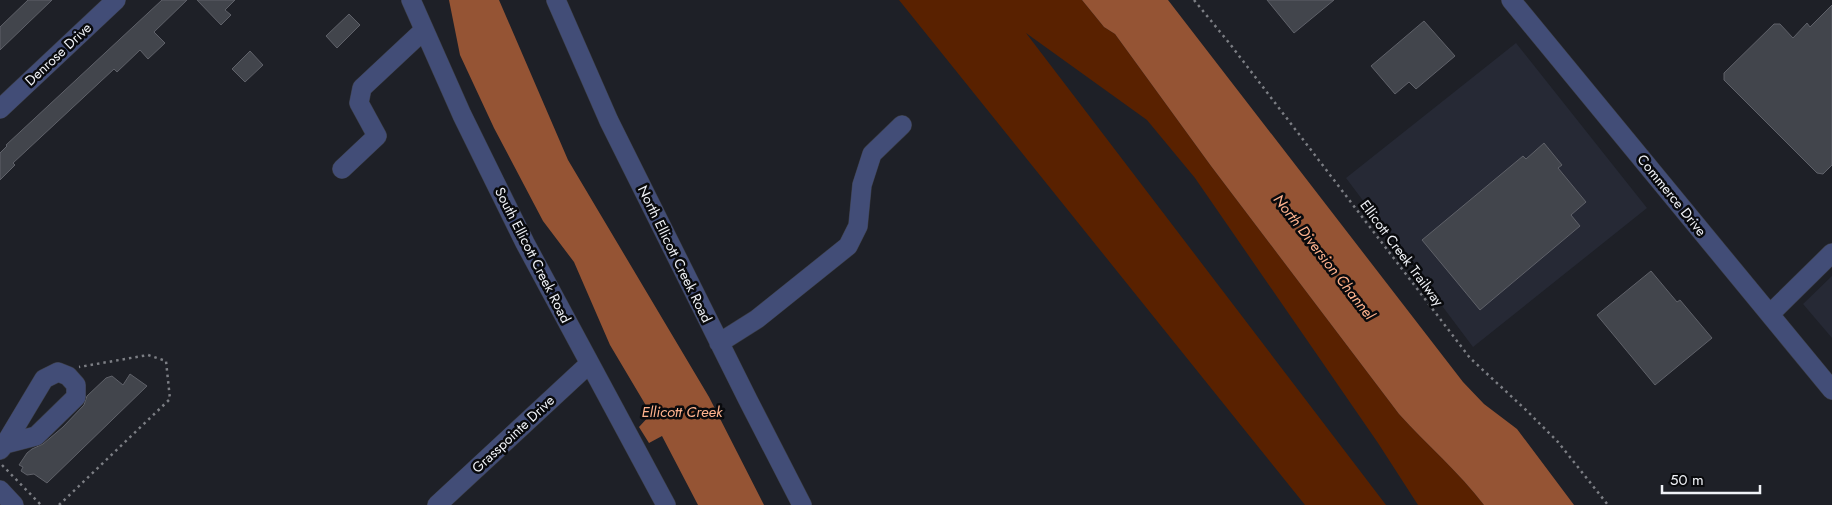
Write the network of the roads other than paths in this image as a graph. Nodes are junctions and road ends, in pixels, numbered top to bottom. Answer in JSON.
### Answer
{"nodes":[{"id":1,"x":116,"y":0,"type":"edge"},
{"id":2,"x":411,"y":0,"type":"edge"},
{"id":3,"x":556,"y":0,"type":"edge"},
{"id":4,"x":1511,"y":0,"type":"edge"},
{"id":5,"x":424,"y":30,"type":"junction"},
{"id":6,"x":0,"y":109,"type":"edge"},
{"id":7,"x":902,"y":125,"type":"dead end"},
{"id":8,"x":342,"y":169,"type":"dead end"},
{"id":9,"x":1832,"y":253,"type":"edge"},
{"id":10,"x":1770,"y":314,"type":"junction"},
{"id":11,"x":719,"y":342,"type":"junction"},
{"id":12,"x":589,"y":364,"type":"junction"},
{"id":13,"x":1832,"y":390,"type":"edge"},
{"id":14,"x":3,"y":447,"type":"edge"},
{"id":15,"x":0,"y":490,"type":"edge"},
{"id":16,"x":14,"y":505,"type":"edge"},
{"id":17,"x":437,"y":505,"type":"edge"},
{"id":18,"x":666,"y":505,"type":"edge"},
{"id":19,"x":802,"y":505,"type":"edge"}],
"edges":[{"from":1,"to":6,"type":"street","name":"Denrose Drive"},
{"from":2,"to":5,"type":"street","name":"South Ellicott Creek Road"},
{"from":3,"to":11,"type":"street","name":"North Ellicott Creek Road"},
{"from":4,"to":10,"type":"street","name":"Commerce Drive"},
{"from":5,"to":8,"type":"street"},
{"from":5,"to":12,"type":"street","name":"South Ellicott Creek Road"},
{"from":7,"to":11,"type":"street"},
{"from":9,"to":10,"type":"street"},
{"from":10,"to":13,"type":"street","name":"Commerce Drive"},
{"from":11,"to":19,"type":"street","name":"North Ellicott Creek Road"},
{"from":12,"to":17,"type":"street","name":"Grasspointe Drive"},
{"from":12,"to":18,"type":"street","name":"South Ellicott Creek Road"},
{"from":14,"to":14,"type":"street"},
{"from":15,"to":16,"type":"street"}]}
